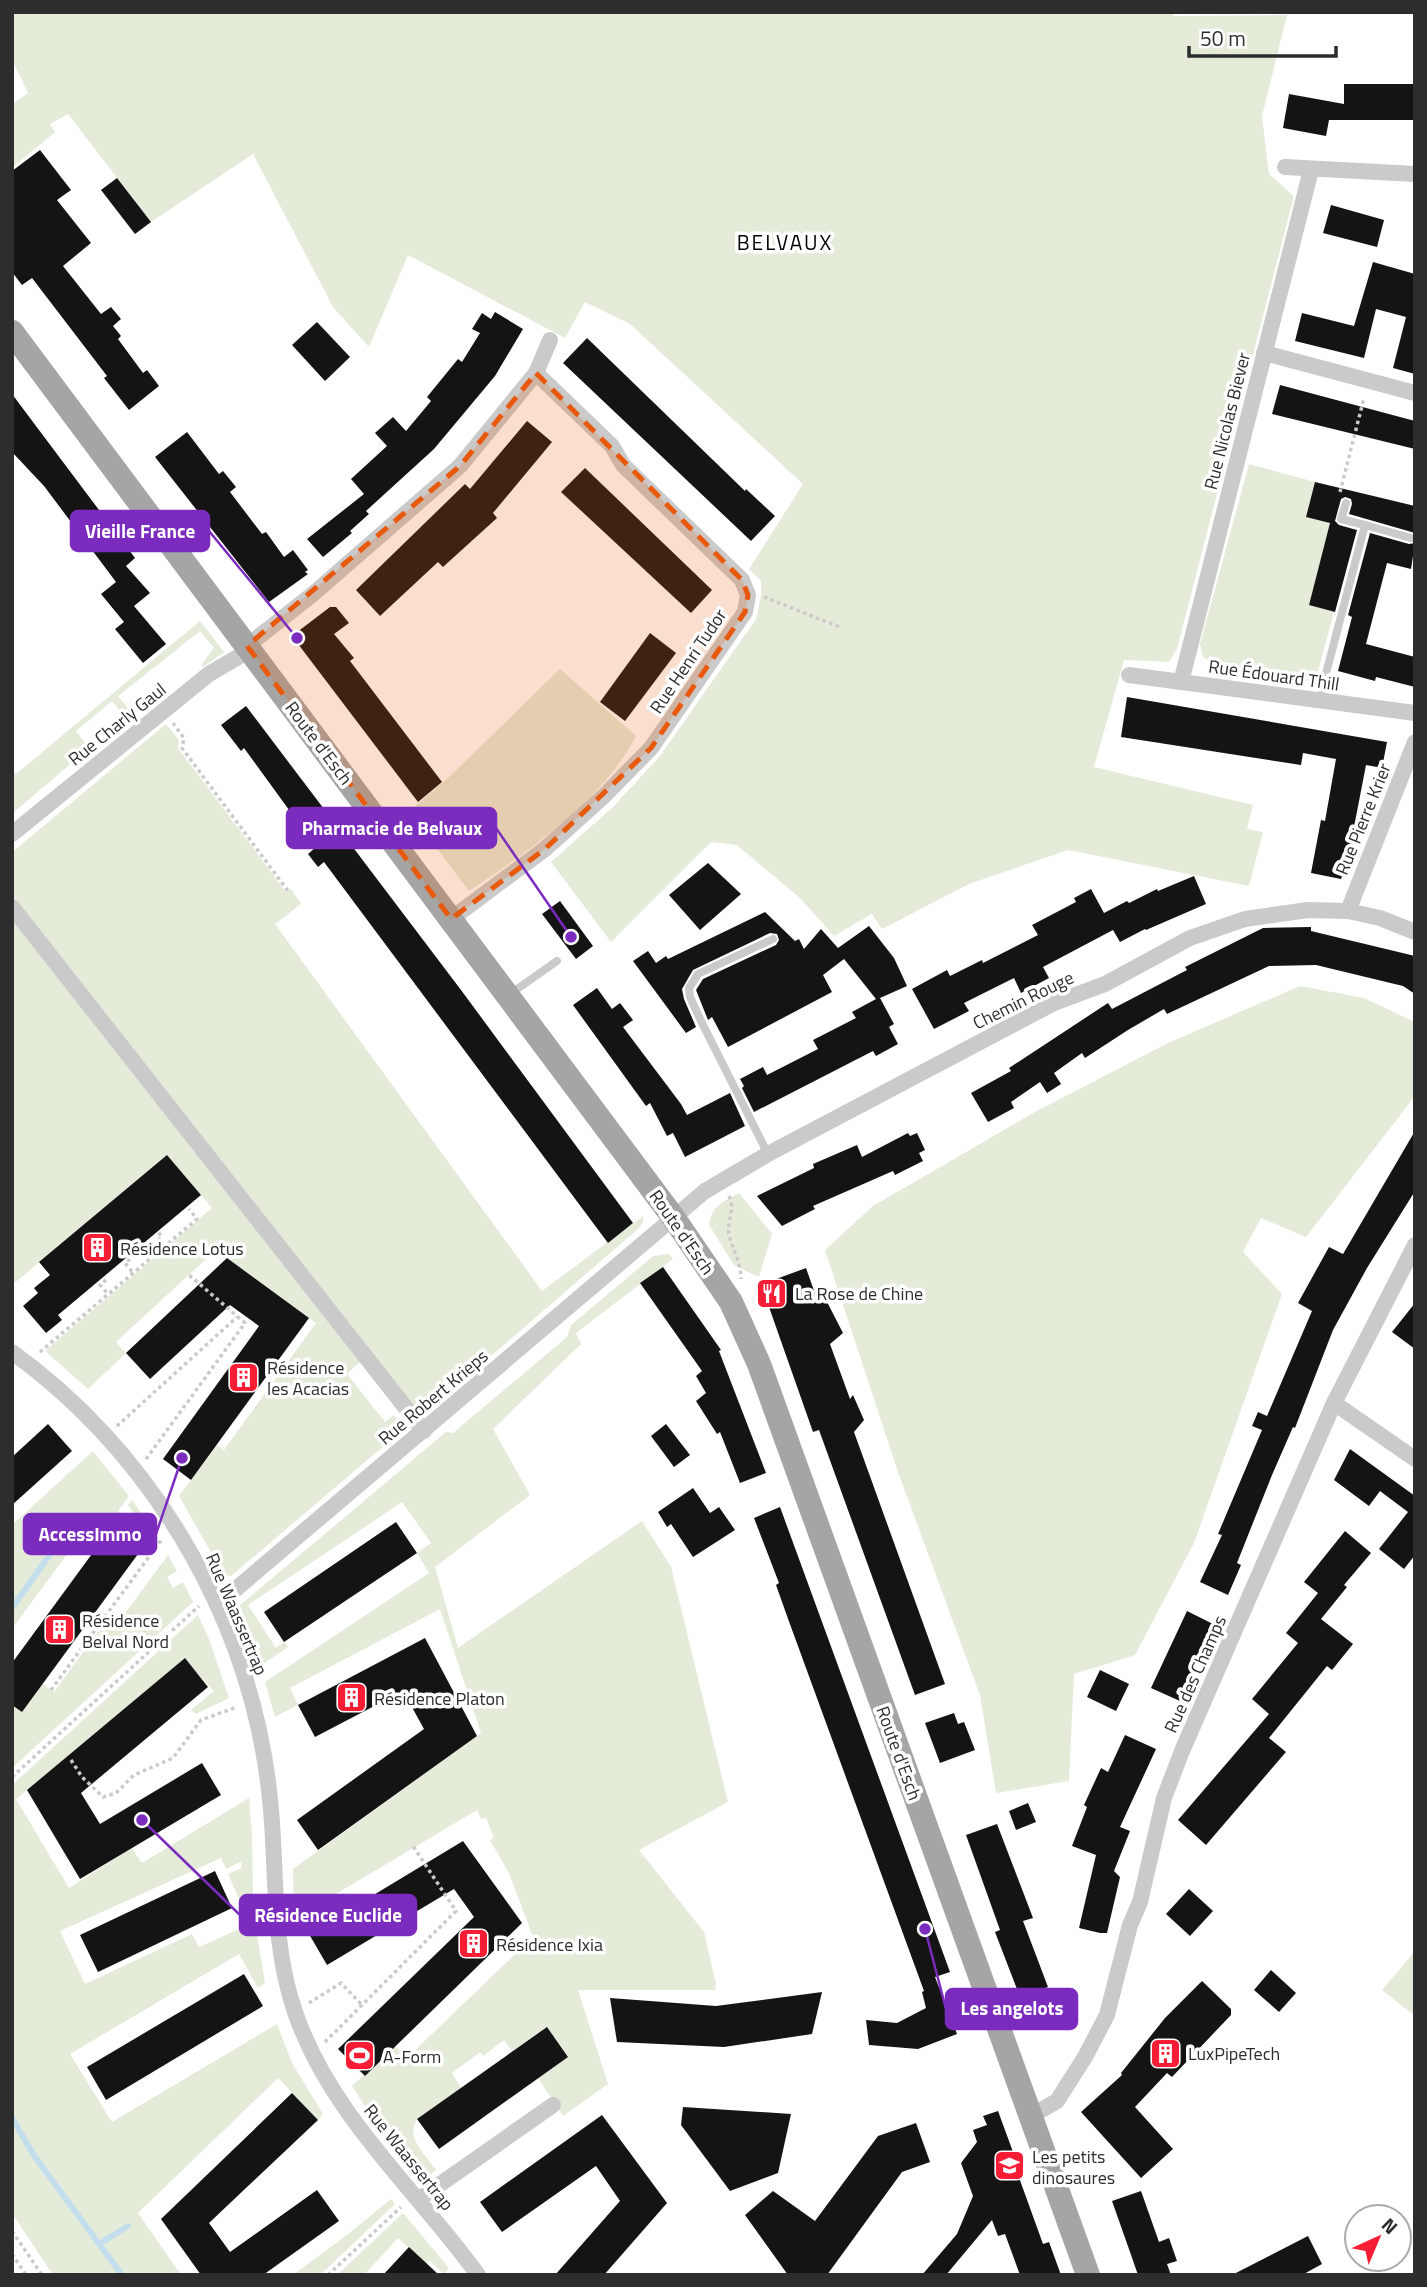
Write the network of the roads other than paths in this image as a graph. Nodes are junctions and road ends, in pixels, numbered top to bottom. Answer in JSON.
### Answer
{"nodes":[{"id":1,"x":1285,"y":167,"type":"dead end"},
{"id":2,"x":1311,"y":170,"type":"junction"},
{"id":3,"x":1415,"y":174,"type":"edge"},
{"id":4,"x":12,"y":332,"type":"edge"},
{"id":5,"x":550,"y":340,"type":"dead end"},
{"id":6,"x":1264,"y":353,"type":"junction"},
{"id":7,"x":536,"y":373,"type":"junction"},
{"id":8,"x":1415,"y":393,"type":"edge"},
{"id":9,"x":1346,"y":503,"type":"road end"},
{"id":10,"x":1366,"y":525,"type":"junction"},
{"id":11,"x":1411,"y":538,"type":"dead end"},
{"id":12,"x":248,"y":648,"type":"junction"},
{"id":13,"x":1129,"y":675,"type":"dead end"},
{"id":14,"x":1181,"y":682,"type":"junction"},
{"id":15,"x":1319,"y":700,"type":"junction"},
{"id":16,"x":1415,"y":713,"type":"edge"},
{"id":17,"x":1415,"y":743,"type":"edge"},
{"id":18,"x":12,"y":834,"type":"edge"},
{"id":19,"x":12,"y":907,"type":"edge"},
{"id":20,"x":1348,"y":911,"type":"junction"},
{"id":21,"x":451,"y":919,"type":"junction"},
{"id":22,"x":1415,"y":932,"type":"edge"},
{"id":23,"x":773,"y":939,"type":"dead end"},
{"id":24,"x":557,"y":961,"type":"dead end"},
{"id":25,"x":508,"y":996,"type":"junction"},
{"id":26,"x":768,"y":1154,"type":"junction"},
{"id":27,"x":673,"y":1217,"type":"junction"},
{"id":28,"x":1415,"y":1245,"type":"edge"},
{"id":29,"x":12,"y":1352,"type":"edge"},
{"id":30,"x":1334,"y":1403,"type":"junction"},
{"id":31,"x":424,"y":1431,"type":"junction"},
{"id":32,"x":1415,"y":1459,"type":"edge"},
{"id":33,"x":215,"y":1600,"type":"junction"},
{"id":34,"x":553,"y":2105,"type":"dead end"},
{"id":35,"x":1031,"y":2116,"type":"junction"},
{"id":36,"x":417,"y":2197,"type":"junction"},
{"id":37,"x":478,"y":2275,"type":"edge"},
{"id":38,"x":1088,"y":2275,"type":"edge"}],
"edges":[{"from":1,"to":2,"type":"street"},
{"from":2,"to":3,"type":"street"},
{"from":2,"to":6,"type":"street","name":"Rue Nicolas Biever"},
{"from":4,"to":12,"type":"main road","name":"Route d'Esch"},
{"from":5,"to":7,"type":"street"},
{"from":6,"to":8,"type":"street"},
{"from":6,"to":14,"type":"street","name":"Rue Nicolas Biever"},
{"from":7,"to":12,"type":"street"},
{"from":7,"to":21,"type":"street","name":"Rue Henri Tudor"},
{"from":9,"to":10,"type":"lane"},
{"from":10,"to":11,"type":"lane"},
{"from":10,"to":15,"type":"lane"},
{"from":12,"to":18,"type":"street","name":"Rue Charly Gaul"},
{"from":12,"to":21,"type":"main road","name":"Route d'Esch"},
{"from":13,"to":14,"type":"street","name":"Rue Édouard Thill"},
{"from":14,"to":15,"type":"street","name":"Rue Édouard Thill"},
{"from":15,"to":16,"type":"street","name":"Rue Édouard Thill"},
{"from":17,"to":20,"type":"street","name":"Rue Pierre Krier"},
{"from":19,"to":31,"type":"street"},
{"from":20,"to":22,"type":"street","name":"Chemin Rouge"},
{"from":20,"to":26,"type":"street","name":"Chemin Rouge"},
{"from":21,"to":25,"type":"main road","name":"Route d'Esch"},
{"from":23,"to":26,"type":"lane"},
{"from":24,"to":25,"type":"lane"},
{"from":25,"to":27,"type":"main road","name":"Route d'Esch"},
{"from":26,"to":27,"type":"street","name":"Chemin Rouge"},
{"from":27,"to":31,"type":"street","name":"Rue Robert Krieps"},
{"from":27,"to":35,"type":"main road","name":"Route d'Esch"},
{"from":28,"to":30,"type":"street","name":"Rue des Champs"},
{"from":29,"to":33,"type":"street","name":"Rue Waassertrap"},
{"from":30,"to":32,"type":"street"},
{"from":30,"to":35,"type":"street","name":"Rue des Champs"},
{"from":31,"to":33,"type":"street","name":"Rue Robert Krieps"},
{"from":33,"to":36,"type":"street","name":"Rue Waassertrap"},
{"from":34,"to":36,"type":"street"},
{"from":35,"to":38,"type":"main road","name":"Route d'Esch"},
{"from":36,"to":37,"type":"street","name":"Rue Waassertrap"}]}
